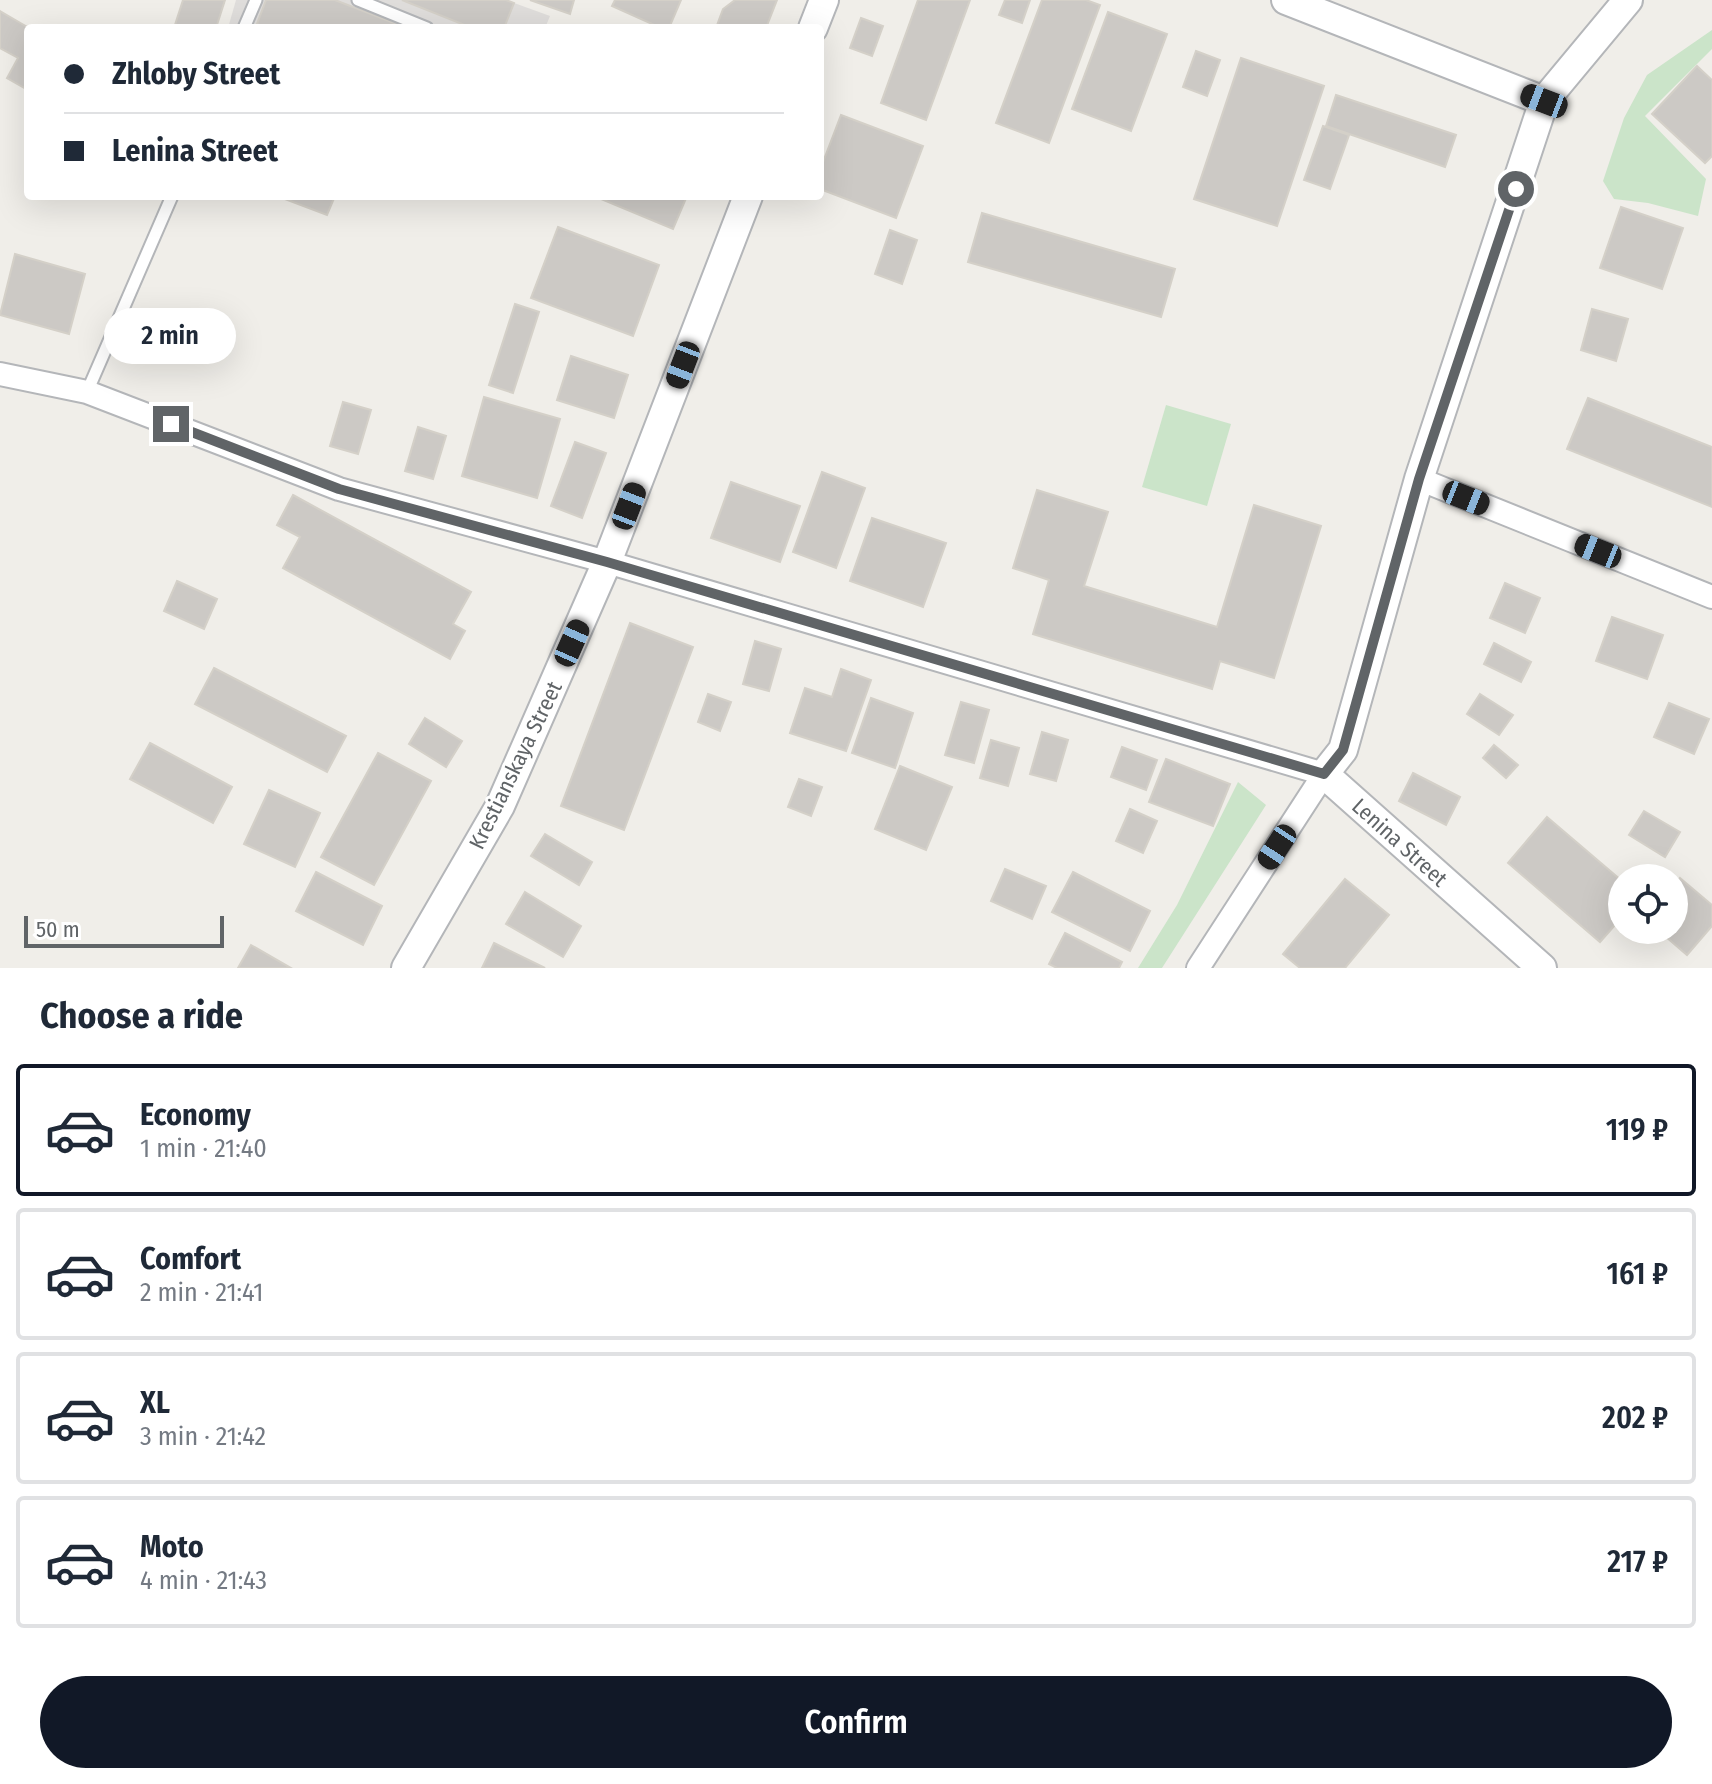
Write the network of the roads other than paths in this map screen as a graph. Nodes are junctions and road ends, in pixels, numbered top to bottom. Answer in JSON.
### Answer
{"nodes":[{"id":1,"x":256,"y":0,"type":"edge"},
{"id":2,"x":358,"y":0,"type":"edge"},
{"id":3,"x":824,"y":0,"type":"edge"},
{"id":4,"x":1286,"y":0,"type":"edge"},
{"id":5,"x":1628,"y":0,"type":"edge"},
{"id":6,"x":246,"y":24,"type":"edge"},
{"id":7,"x":417,"y":24,"type":"edge"},
{"id":8,"x":815,"y":24,"type":"edge"},
{"id":9,"x":1544,"y":101,"type":"junction"},
{"id":10,"x":170,"y":200,"type":"edge"},
{"id":11,"x":746,"y":200,"type":"edge"},
{"id":12,"x":0,"y":374,"type":"edge"},
{"id":13,"x":87,"y":392,"type":"junction"},
{"id":14,"x":1419,"y":479,"type":"junction"},
{"id":15,"x":607,"y":562,"type":"junction"},
{"id":16,"x":1712,"y":597,"type":"edge"},
{"id":17,"x":1324,"y":774,"type":"junction"},
{"id":18,"x":406,"y":968,"type":"edge"},
{"id":19,"x":1198,"y":968,"type":"edge"},
{"id":20,"x":1542,"y":968,"type":"edge"}],
"edges":[{"from":1,"to":6,"type":"lane"},
{"from":2,"to":7,"type":"lane"},
{"from":3,"to":8,"type":"street"},
{"from":4,"to":9,"type":"street"},
{"from":5,"to":9,"type":"street"},
{"from":9,"to":14,"type":"street"},
{"from":10,"to":13,"type":"lane"},
{"from":11,"to":15,"type":"street","name":"Krestianskaya Street"},
{"from":12,"to":13,"type":"street","name":"Lenina Street"},
{"from":13,"to":15,"type":"street","name":"Lenina Street"},
{"from":14,"to":16,"type":"street"},
{"from":14,"to":17,"type":"street"},
{"from":15,"to":17,"type":"street","name":"Lenina Street"},
{"from":15,"to":18,"type":"street","name":"Krestianskaya Street"},
{"from":17,"to":19,"type":"street"},
{"from":17,"to":20,"type":"street","name":"Lenina Street"}]}
